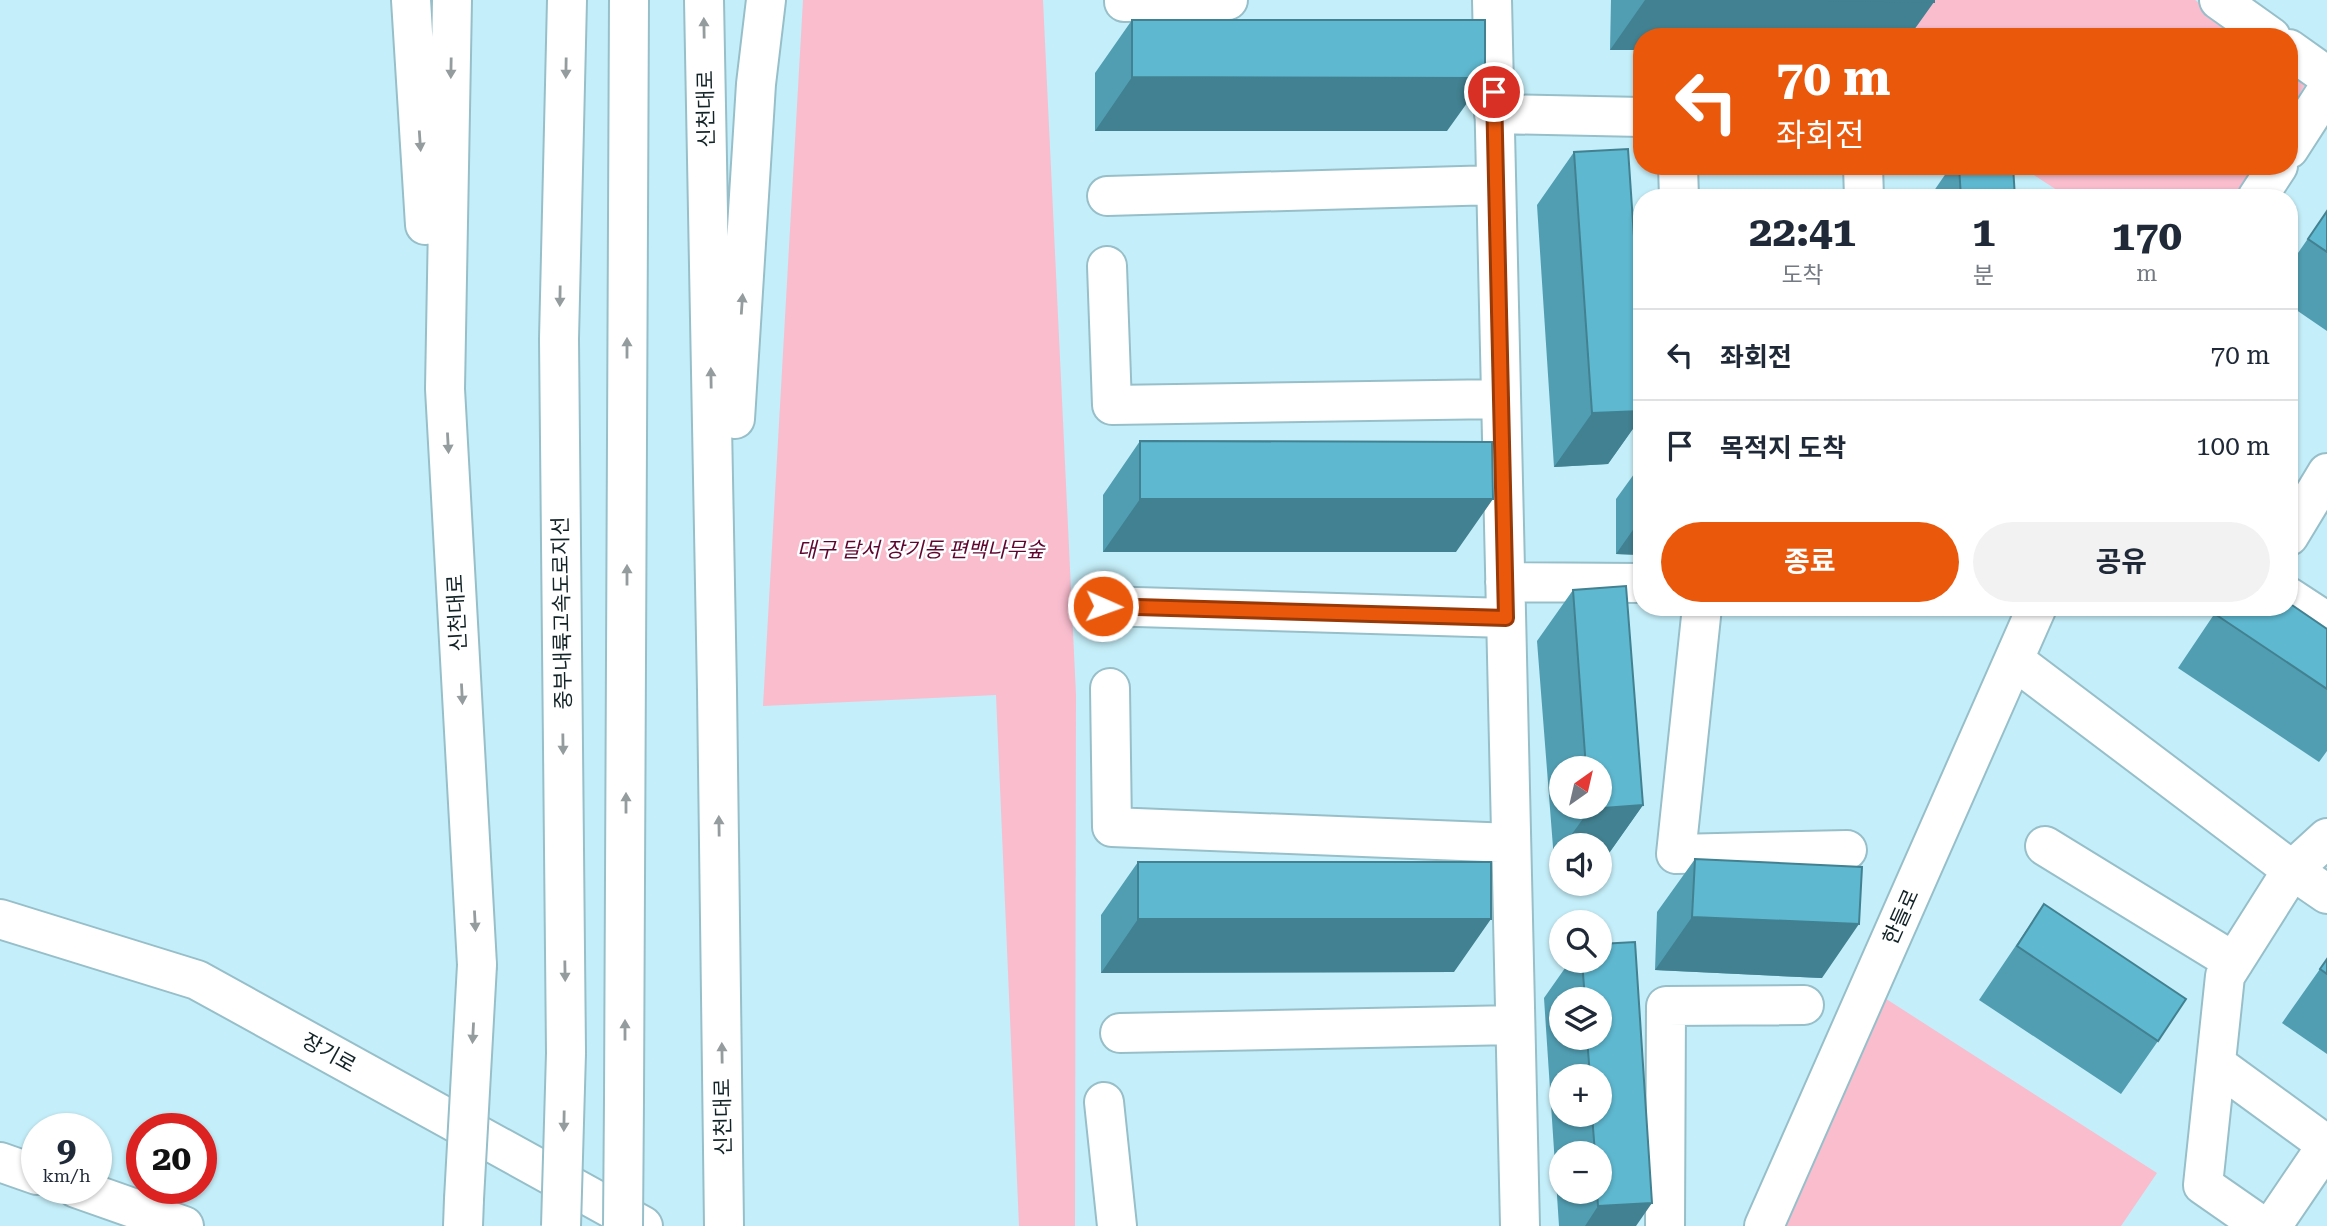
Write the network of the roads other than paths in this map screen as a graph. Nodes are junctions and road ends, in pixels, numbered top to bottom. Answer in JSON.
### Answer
{"nodes":[{"id":1,"x":411,"y":0,"type":"edge"},
{"id":2,"x":452,"y":0,"type":"edge"},
{"id":3,"x":567,"y":0,"type":"edge"},
{"id":4,"x":629,"y":0,"type":"edge"},
{"id":5,"x":704,"y":0,"type":"edge"},
{"id":6,"x":766,"y":0,"type":"edge"},
{"id":7,"x":1124,"y":0,"type":"edge"},
{"id":8,"x":1228,"y":0,"type":"edge"},
{"id":9,"x":1492,"y":0,"type":"edge"},
{"id":10,"x":2218,"y":0,"type":"edge"},
{"id":11,"x":2258,"y":28,"type":"edge"},
{"id":12,"x":2298,"y":56,"type":"edge"},
{"id":13,"x":2327,"y":76,"type":"edge"},
{"id":14,"x":2327,"y":90,"type":"edge"},
{"id":15,"x":1494,"y":114,"type":"junction"},
{"id":16,"x":1633,"y":117,"type":"edge"},
{"id":17,"x":2298,"y":135,"type":"edge"},
{"id":18,"x":1496,"y":185,"type":"junction"},
{"id":19,"x":1107,"y":196,"type":"dead end"},
{"id":20,"x":1107,"y":266,"type":"dead end"},
{"id":21,"x":444,"y":389,"type":"junction"},
{"id":22,"x":1501,"y":400,"type":"junction"},
{"id":23,"x":2327,"y":473,"type":"edge"},
{"id":24,"x":2298,"y":521,"type":"edge"},
{"id":25,"x":1633,"y":584,"type":"edge"},
{"id":26,"x":1506,"y":600,"type":"junction"},
{"id":27,"x":2298,"y":603,"type":"edge"},
{"id":28,"x":1103,"y":606,"type":"dead end"},
{"id":29,"x":1701,"y":616,"type":"edge"},
{"id":30,"x":2033,"y":616,"type":"edge"},
{"id":31,"x":2327,"y":622,"type":"edge"},
{"id":32,"x":2014,"y":660,"type":"junction"},
{"id":33,"x":1110,"y":688,"type":"dead end"},
{"id":34,"x":717,"y":690,"type":"junction"},
{"id":35,"x":2327,"y":838,"type":"edge"},
{"id":36,"x":1511,"y":843,"type":"junction"},
{"id":37,"x":2045,"y":846,"type":"dead end"},
{"id":38,"x":1847,"y":850,"type":"dead end"},
{"id":39,"x":2292,"y":870,"type":"junction"},
{"id":40,"x":2327,"y":894,"type":"edge"},
{"id":41,"x":0,"y":919,"type":"edge"},
{"id":42,"x":2234,"y":962,"type":"junction"},
{"id":43,"x":1804,"y":1005,"type":"dead end"},
{"id":44,"x":1515,"y":1025,"type":"junction"},
{"id":45,"x":1120,"y":1033,"type":"dead end"},
{"id":46,"x":2216,"y":1065,"type":"junction"},
{"id":47,"x":1104,"y":1102,"type":"dead end"},
{"id":48,"x":2327,"y":1145,"type":"edge"},
{"id":49,"x":0,"y":1162,"type":"edge"},
{"id":50,"x":21,"y":1169,"type":"edge"},
{"id":51,"x":112,"y":1201,"type":"edge"},
{"id":52,"x":463,"y":1213,"type":"edge"},
{"id":53,"x":184,"y":1226,"type":"edge"},
{"id":54,"x":561,"y":1226,"type":"edge"},
{"id":55,"x":623,"y":1226,"type":"edge"},
{"id":56,"x":643,"y":1226,"type":"edge"},
{"id":57,"x":724,"y":1226,"type":"edge"},
{"id":58,"x":1117,"y":1226,"type":"edge"},
{"id":59,"x":1520,"y":1226,"type":"edge"},
{"id":60,"x":1665,"y":1226,"type":"edge"},
{"id":61,"x":1764,"y":1226,"type":"edge"},
{"id":62,"x":2262,"y":1226,"type":"edge"},
{"id":63,"x":2272,"y":1226,"type":"edge"}],
"edges":[{"from":1,"to":21,"type":"main road","one_way":true},
{"from":2,"to":21,"type":"main road","name":"신천대로","one_way":true},
{"from":3,"to":54,"type":"main road","name":"중부내륙고속도로지선","one_way":true,"bridge":true},
{"from":55,"to":4,"type":"main road","one_way":true,"bridge":true},
{"from":34,"to":5,"type":"main road","name":"신천대로","one_way":true},
{"from":34,"to":6,"type":"main road","one_way":true},
{"from":7,"to":8,"type":"main road"},
{"from":9,"to":15,"type":"main road"},
{"from":10,"to":11,"type":"main road"},
{"from":12,"to":13,"type":"main road"},
{"from":14,"to":17,"type":"main road"},
{"from":15,"to":16,"type":"main road"},
{"from":15,"to":18,"type":"main road"},
{"from":18,"to":19,"type":"main road"},
{"from":18,"to":22,"type":"main road"},
{"from":20,"to":22,"type":"main road"},
{"from":21,"to":52,"type":"main road","name":"신천대로","one_way":true,"bridge":true},
{"from":22,"to":26,"type":"main road"},
{"from":23,"to":24,"type":"main road"},
{"from":25,"to":26,"type":"main road"},
{"from":26,"to":28,"type":"main road"},
{"from":26,"to":36,"type":"main road"},
{"from":27,"to":31,"type":"main road"},
{"from":29,"to":38,"type":"main road"},
{"from":30,"to":32,"type":"main road","name":"한들로"},
{"from":32,"to":39,"type":"main road"},
{"from":32,"to":61,"type":"main road","name":"한들로"},
{"from":33,"to":36,"type":"main road"},
{"from":57,"to":34,"type":"main road","name":"신천대로","one_way":true},
{"from":35,"to":39,"type":"main road"},
{"from":36,"to":44,"type":"main road"},
{"from":37,"to":42,"type":"main road"},
{"from":39,"to":40,"type":"main road"},
{"from":39,"to":42,"type":"main road"},
{"from":41,"to":56,"type":"main road","name":"장기로"},
{"from":42,"to":46,"type":"main road"},
{"from":43,"to":60,"type":"main road"},
{"from":44,"to":45,"type":"main road"},
{"from":44,"to":59,"type":"main road"},
{"from":46,"to":48,"type":"main road"},
{"from":46,"to":62,"type":"main road"},
{"from":47,"to":58,"type":"main road"},
{"from":48,"to":63,"type":"main road"},
{"from":49,"to":50,"type":"main road"},
{"from":51,"to":53,"type":"main road"}]}
